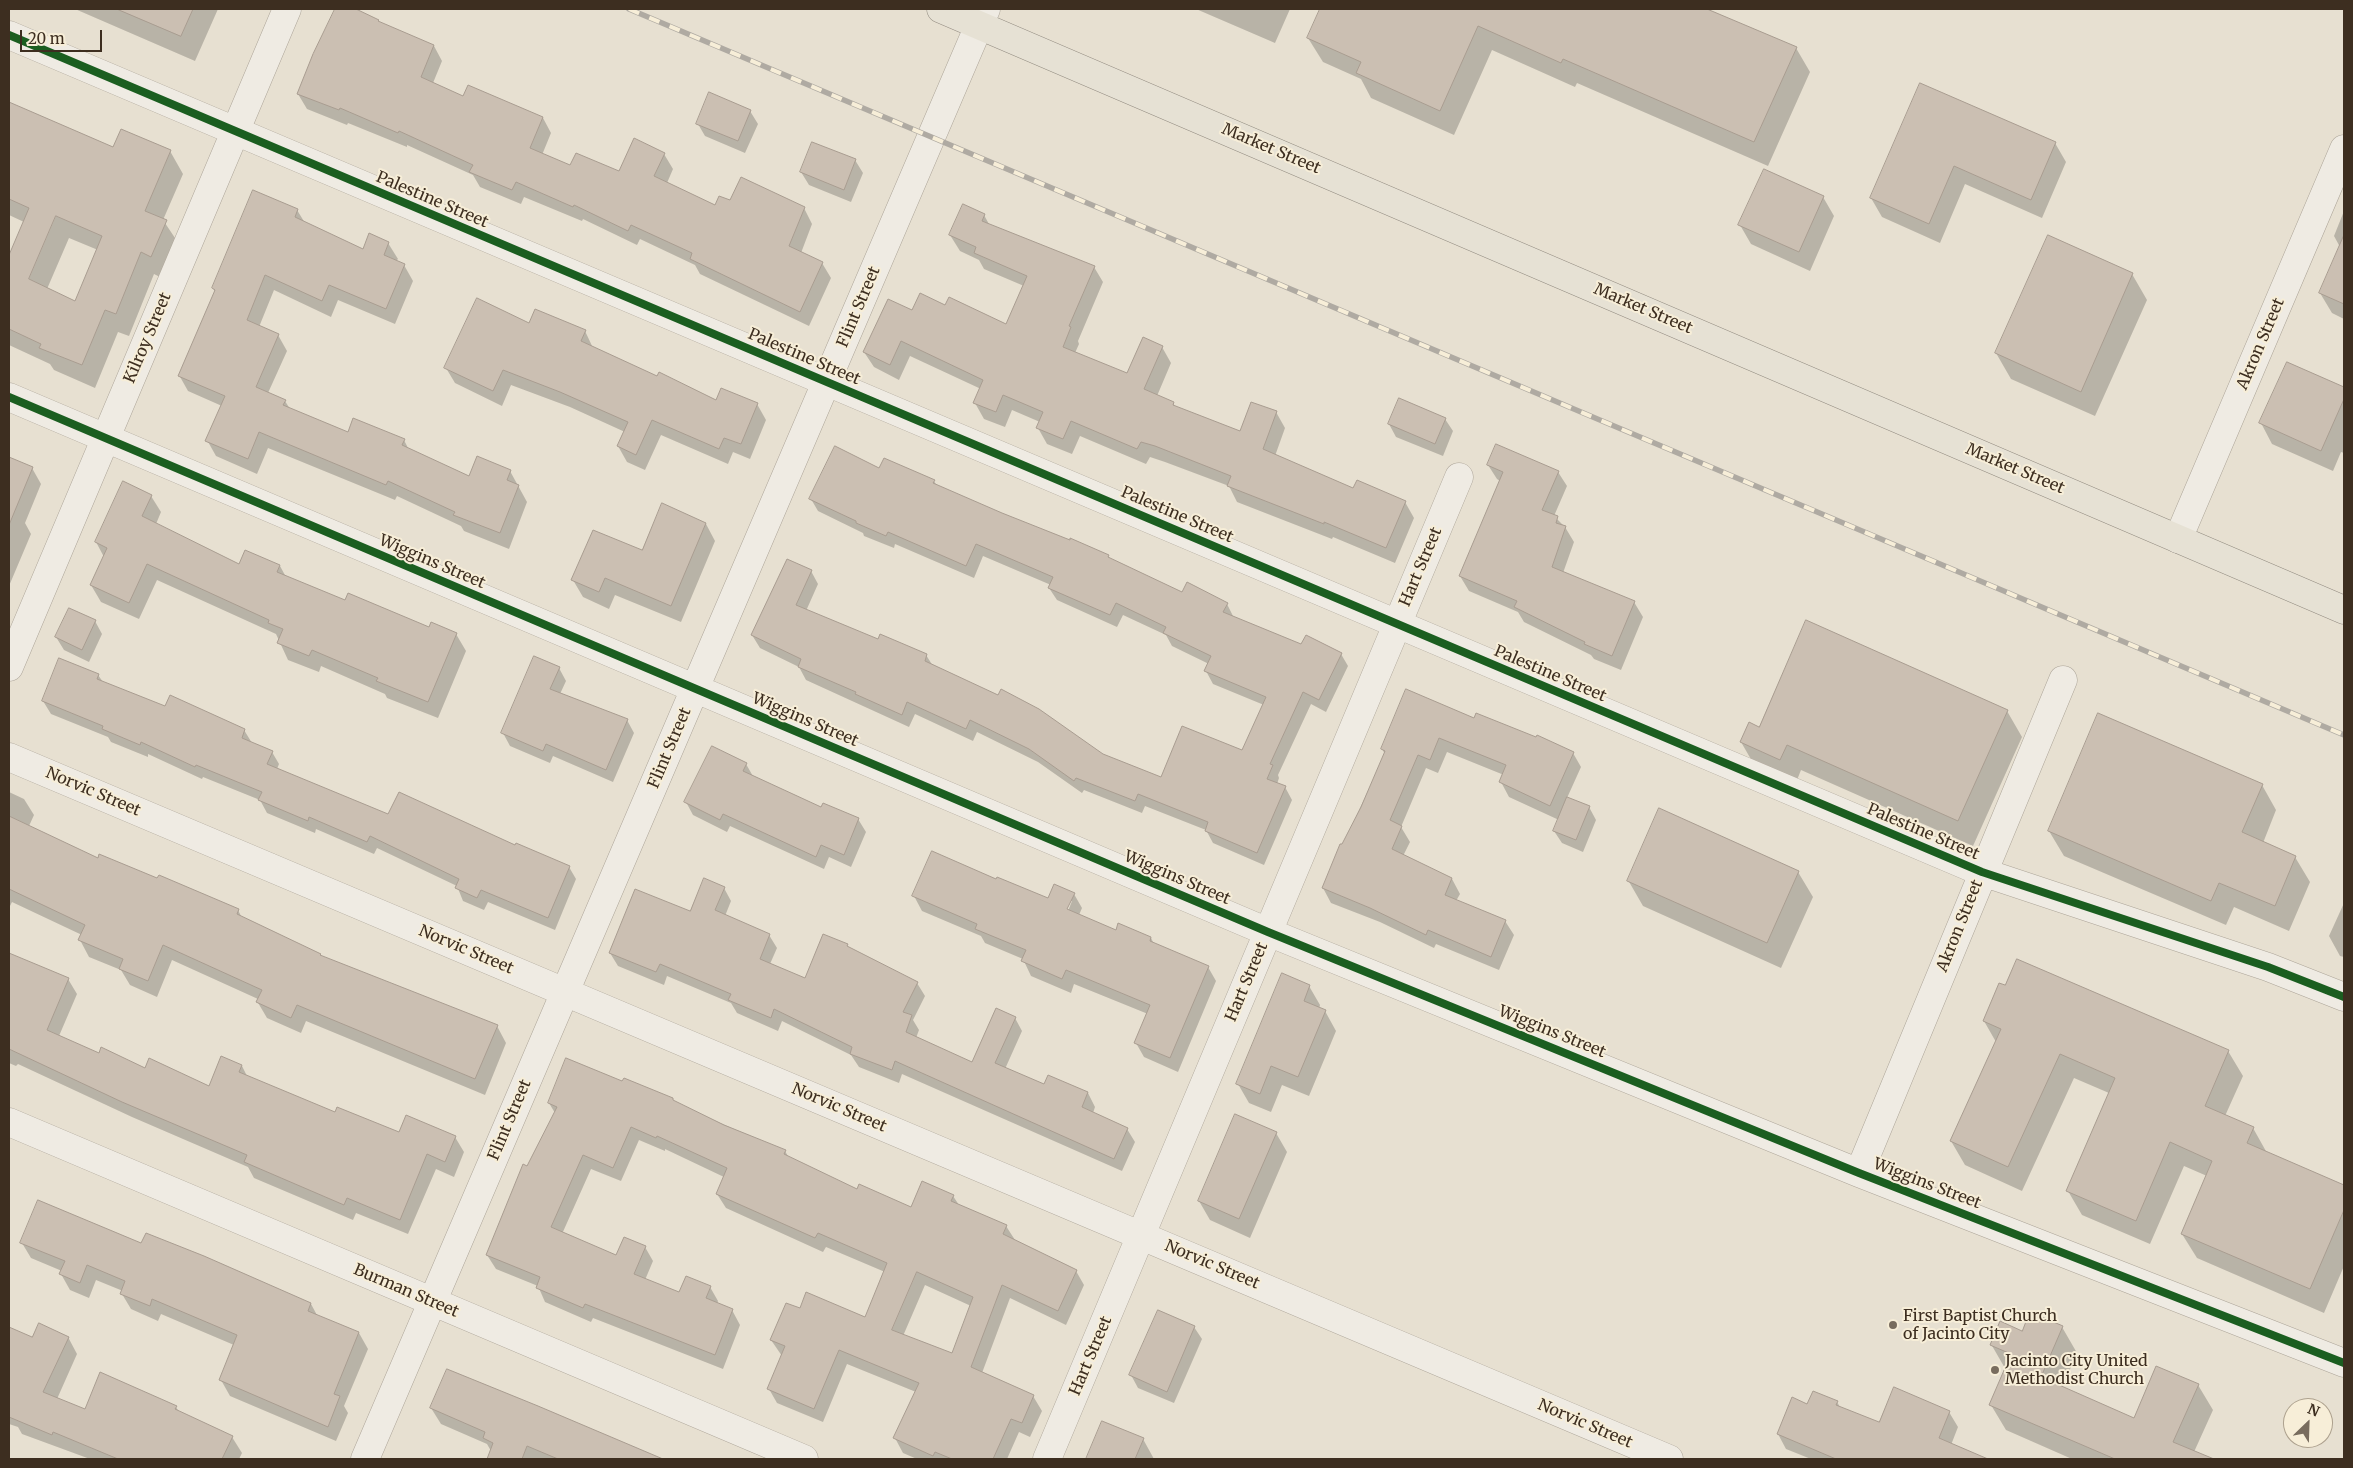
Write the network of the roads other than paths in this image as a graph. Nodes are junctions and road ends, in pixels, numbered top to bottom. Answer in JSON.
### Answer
{"nodes":[{"id":1,"x":287,"y":9,"type":"edge"},
{"id":2,"x":941,"y":9,"type":"edge"},
{"id":3,"x":983,"y":17,"type":"edge"},
{"id":4,"x":9,"y":35,"type":"edge"},
{"id":5,"x":236,"y":132,"type":"junction"},
{"id":6,"x":2344,"y":149,"type":"edge"},
{"id":7,"x":826,"y":382,"type":"junction"},
{"id":8,"x":9,"y":397,"type":"edge"},
{"id":9,"x":106,"y":438,"type":"junction"},
{"id":10,"x":1459,"y":478,"type":"dead end"},
{"id":11,"x":2178,"y":539,"type":"junction"},
{"id":12,"x":2344,"y":610,"type":"edge"},
{"id":13,"x":1398,"y":624,"type":"junction"},
{"id":14,"x":9,"y":667,"type":"edge"},
{"id":15,"x":2063,"y":680,"type":"dead end"},
{"id":16,"x":695,"y":688,"type":"junction"},
{"id":17,"x":9,"y":757,"type":"edge"},
{"id":18,"x":1982,"y":872,"type":"junction"},
{"id":19,"x":1268,"y":932,"type":"junction"},
{"id":20,"x":565,"y":992,"type":"junction"},
{"id":21,"x":2344,"y":998,"type":"edge"},
{"id":22,"x":9,"y":1122,"type":"edge"},
{"id":23,"x":1860,"y":1172,"type":"junction"},
{"id":24,"x":1141,"y":1235,"type":"junction"},
{"id":25,"x":433,"y":1302,"type":"junction"},
{"id":26,"x":2344,"y":1363,"type":"edge"},
{"id":27,"x":365,"y":1459,"type":"edge"},
{"id":28,"x":804,"y":1459,"type":"edge"},
{"id":29,"x":1047,"y":1459,"type":"edge"},
{"id":30,"x":1669,"y":1459,"type":"edge"}],
"edges":[{"from":1,"to":5,"type":"street","name":"Kilroy Street"},
{"from":2,"to":3,"type":"main road","name":"Market Street"},
{"from":3,"to":7,"type":"street","name":"Flint Street"},
{"from":3,"to":11,"type":"main road","name":"Market Street"},
{"from":4,"to":5,"type":"street","name":"Palestine Street"},
{"from":5,"to":7,"type":"street","name":"Palestine Street"},
{"from":5,"to":9,"type":"street","name":"Kilroy Street"},
{"from":6,"to":11,"type":"street","name":"Akron Street"},
{"from":7,"to":13,"type":"street","name":"Palestine Street"},
{"from":7,"to":16,"type":"street","name":"Flint Street"},
{"from":8,"to":9,"type":"street","name":"Wiggins Street"},
{"from":9,"to":14,"type":"street","name":"Kilroy Street"},
{"from":9,"to":16,"type":"street","name":"Wiggins Street"},
{"from":10,"to":13,"type":"street","name":"Hart Street"},
{"from":11,"to":12,"type":"main road","name":"Market Street"},
{"from":13,"to":18,"type":"street","name":"Palestine Street"},
{"from":13,"to":19,"type":"street","name":"Hart Street"},
{"from":15,"to":18,"type":"street","name":"Akron Street"},
{"from":16,"to":19,"type":"street","name":"Wiggins Street"},
{"from":16,"to":20,"type":"street","name":"Flint Street"},
{"from":17,"to":20,"type":"street","name":"Norvic Street"},
{"from":18,"to":21,"type":"street","name":"Palestine Street"},
{"from":18,"to":23,"type":"street","name":"Akron Street"},
{"from":19,"to":23,"type":"street","name":"Wiggins Street"},
{"from":19,"to":24,"type":"street","name":"Hart Street"},
{"from":20,"to":24,"type":"street","name":"Norvic Street"},
{"from":20,"to":25,"type":"street","name":"Flint Street"},
{"from":22,"to":25,"type":"street","name":"Burman Street"},
{"from":23,"to":26,"type":"street","name":"Wiggins Street"},
{"from":24,"to":29,"type":"street","name":"Hart Street"},
{"from":24,"to":30,"type":"street","name":"Norvic Street"},
{"from":25,"to":27,"type":"street","name":"Flint Street"},
{"from":25,"to":28,"type":"street","name":"Burman Street"}]}
